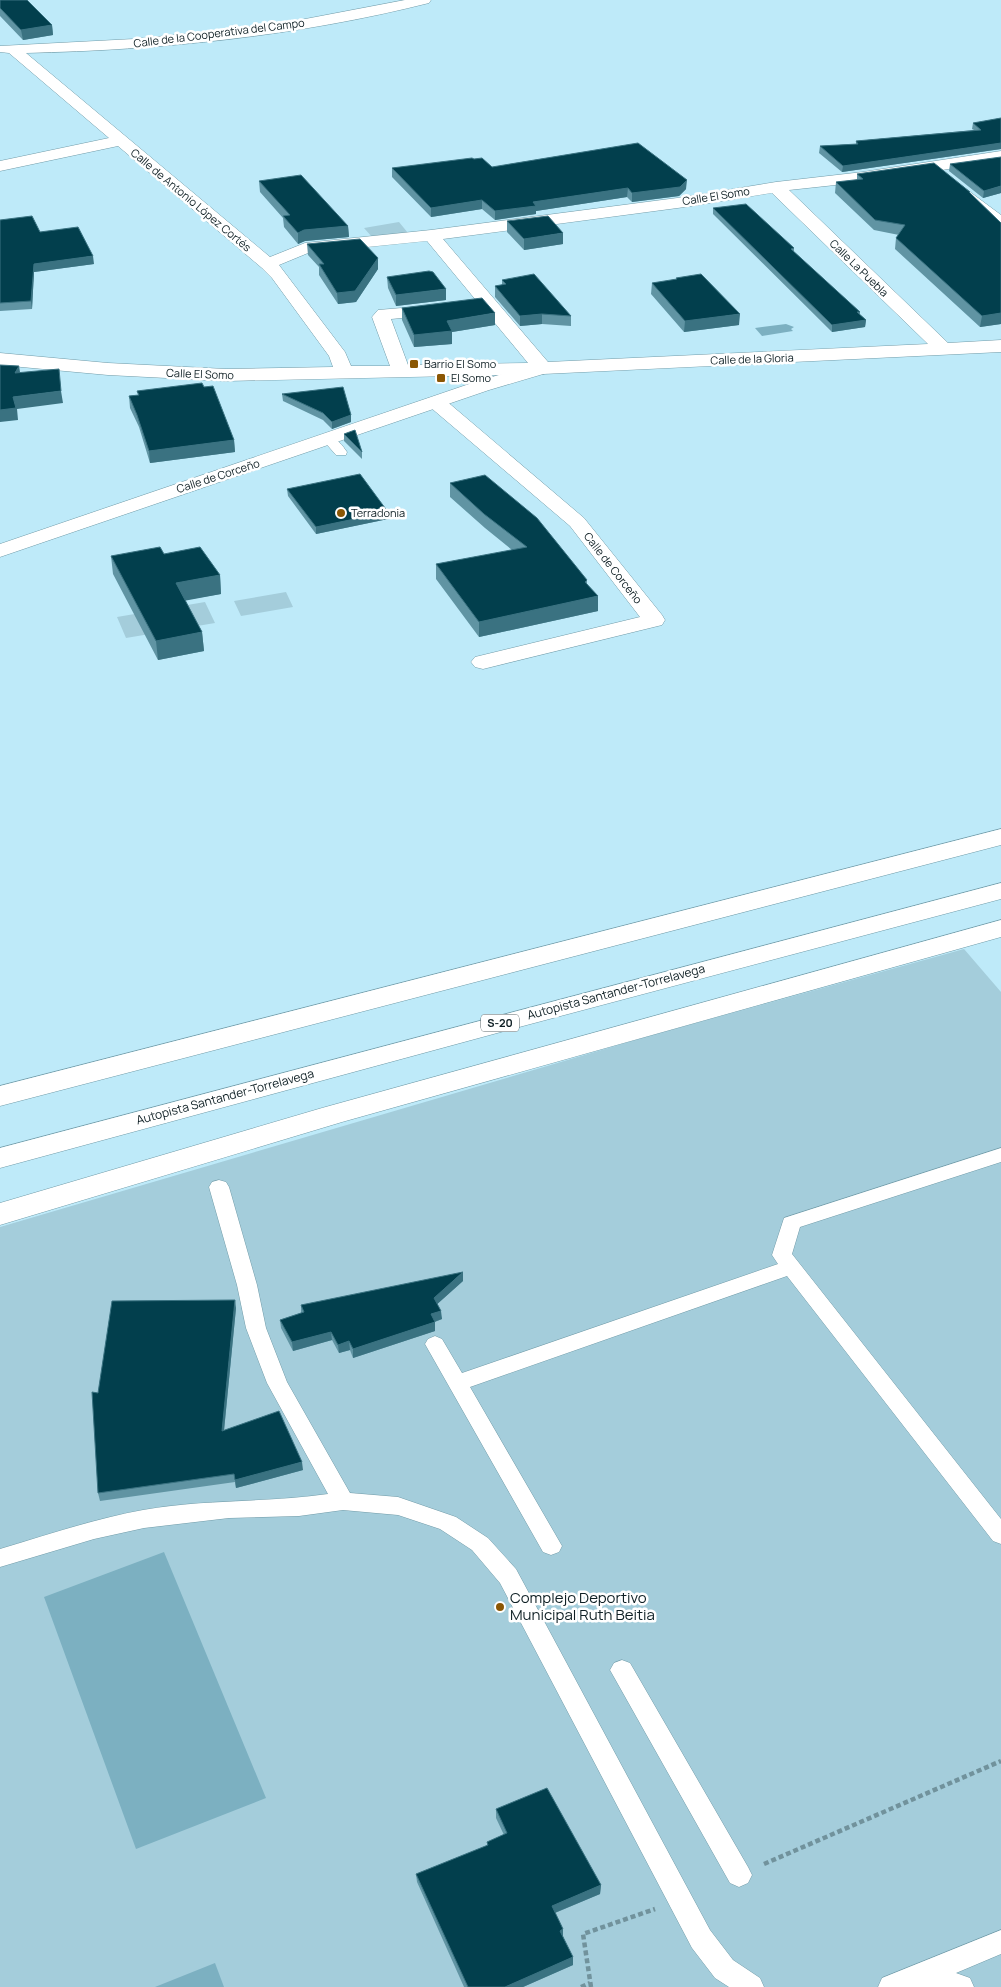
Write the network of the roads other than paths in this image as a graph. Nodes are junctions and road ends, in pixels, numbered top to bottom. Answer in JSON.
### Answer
{"nodes":[{"id":1,"x":424,"y":0,"type":"edge"},
{"id":2,"x":6,"y":49,"type":"edge"},
{"id":3,"x":120,"y":141,"type":"junction"},
{"id":4,"x":1001,"y":156,"type":"edge"},
{"id":5,"x":0,"y":166,"type":"edge"},
{"id":6,"x":935,"y":167,"type":"junction"},
{"id":7,"x":776,"y":187,"type":"junction"},
{"id":8,"x":1001,"y":220,"type":"edge"},
{"id":9,"x":431,"y":234,"type":"junction"},
{"id":10,"x":268,"y":264,"type":"junction"},
{"id":11,"x":469,"y":305,"type":"junction"},
{"id":12,"x":1001,"y":346,"type":"edge"},
{"id":13,"x":944,"y":349,"type":"junction"},
{"id":14,"x":0,"y":359,"type":"edge"},
{"id":15,"x":543,"y":368,"type":"junction"},
{"id":16,"x":502,"y":369,"type":"junction"},
{"id":17,"x":400,"y":371,"type":"junction"},
{"id":18,"x":344,"y":372,"type":"junction"},
{"id":19,"x":482,"y":386,"type":"junction"},
{"id":20,"x":437,"y":403,"type":"junction"},
{"id":21,"x":0,"y":551,"type":"edge"},
{"id":22,"x":483,"y":662,"type":"dead end"},
{"id":23,"x":1001,"y":837,"type":"edge"},
{"id":24,"x":1001,"y":891,"type":"edge"},
{"id":25,"x":1001,"y":928,"type":"edge"},
{"id":26,"x":0,"y":1096,"type":"edge"},
{"id":27,"x":1001,"y":1155,"type":"edge"},
{"id":28,"x":0,"y":1158,"type":"edge"},
{"id":29,"x":219,"y":1187,"type":"dead end"},
{"id":30,"x":0,"y":1214,"type":"edge"},
{"id":31,"x":792,"y":1267,"type":"junction"},
{"id":32,"x":435,"y":1344,"type":"dead end"},
{"id":33,"x":458,"y":1384,"type":"junction"},
{"id":34,"x":343,"y":1501,"type":"junction"},
{"id":35,"x":1001,"y":1535,"type":"edge"},
{"id":36,"x":551,"y":1546,"type":"dead end"},
{"id":37,"x":0,"y":1558,"type":"edge"},
{"id":38,"x":622,"y":1670,"type":"dead end"},
{"id":39,"x":739,"y":1874,"type":"road end"},
{"id":40,"x":1001,"y":1942,"type":"edge"},
{"id":41,"x":920,"y":1975,"type":"junction"},
{"id":42,"x":751,"y":1987,"type":"edge"},
{"id":43,"x":890,"y":1987,"type":"edge"},
{"id":44,"x":961,"y":1987,"type":"edge"}],
"edges":[{"from":1,"to":2,"type":"main road","name":"Calle de la Cooperativa del Campo"},
{"from":2,"to":3,"type":"main road","name":"Calle de Antonio López Cortés"},
{"from":3,"to":5,"type":"main road"},
{"from":3,"to":10,"type":"main road","name":"Calle de Antonio López Cortés"},
{"from":4,"to":6,"type":"main road","name":"Calle El Somo"},
{"from":6,"to":7,"type":"main road","name":"Calle El Somo"},
{"from":6,"to":8,"type":"lane"},
{"from":7,"to":9,"type":"main road","name":"Calle El Somo"},
{"from":7,"to":13,"type":"main road","name":"Calle La Puebla"},
{"from":9,"to":10,"type":"main road","name":"Calle El Somo"},
{"from":9,"to":11,"type":"main road"},
{"from":10,"to":18,"type":"main road","name":"Calle de Antonio López Cortés"},
{"from":11,"to":15,"type":"main road"},
{"from":11,"to":17,"type":"main road"},
{"from":12,"to":13,"type":"main road","name":"Calle de la Gloria"},
{"from":13,"to":15,"type":"main road","name":"Calle de la Gloria"},
{"from":14,"to":18,"type":"main road","name":"Calle El Somo"},
{"from":15,"to":16,"type":"main road","name":"Calle de la Gloria"},
{"from":15,"to":19,"type":"main road","name":"Calle de Corceño"},
{"from":16,"to":17,"type":"main road","name":"Calle El Somo"},
{"from":16,"to":19,"type":"main road","name":"Calle de Corceño"},
{"from":17,"to":18,"type":"main road","name":"Calle El Somo"},
{"from":19,"to":20,"type":"main road","name":"Calle de Corceño"},
{"from":20,"to":21,"type":"main road","name":"Calle de Corceño"},
{"from":20,"to":22,"type":"main road","name":"Calle de Corceño"},
{"from":23,"to":26,"type":"main road"},
{"from":24,"to":28,"type":"main road","name":"Autopista Santander-Torrelavega","number":"S-20"},
{"from":25,"to":30,"type":"main road"},
{"from":27,"to":31,"type":"lane"},
{"from":29,"to":34,"type":"lane"},
{"from":31,"to":33,"type":"lane"},
{"from":31,"to":35,"type":"lane"},
{"from":32,"to":33,"type":"lane"},
{"from":33,"to":36,"type":"lane"},
{"from":34,"to":37,"type":"lane"},
{"from":34,"to":42,"type":"lane"},
{"from":38,"to":39,"type":"lane"},
{"from":40,"to":41,"type":"lane"},
{"from":41,"to":43,"type":"lane"},
{"from":41,"to":44,"type":"lane"}]}
